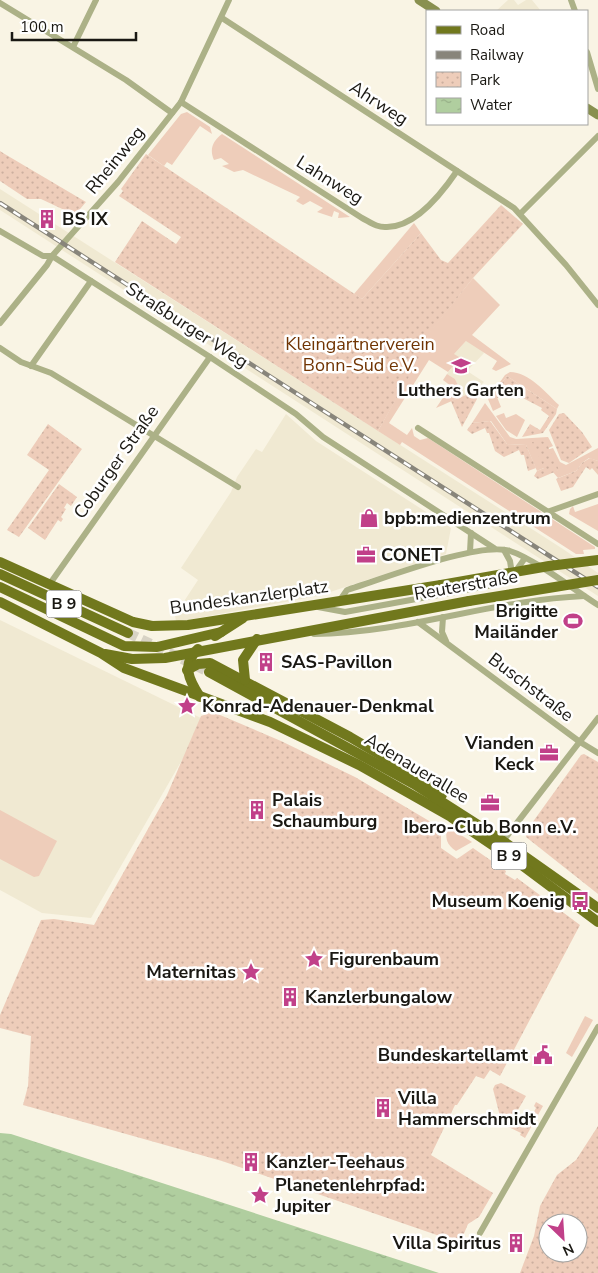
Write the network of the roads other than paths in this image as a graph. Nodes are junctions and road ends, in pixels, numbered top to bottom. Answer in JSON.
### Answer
{"nodes":[{"id":1,"x":96,"y":0,"type":"edge"},
{"id":2,"x":229,"y":0,"type":"edge"},
{"id":3,"x":419,"y":0,"type":"edge"},
{"id":4,"x":0,"y":3,"type":"edge"},
{"id":5,"x":434,"y":10,"type":"edge"},
{"id":6,"x":222,"y":18,"type":"junction"},
{"id":7,"x":73,"y":47,"type":"junction"},
{"id":8,"x":588,"y":55,"type":"edge"},
{"id":9,"x":598,"y":89,"type":"edge"},
{"id":10,"x":181,"y":102,"type":"junction"},
{"id":11,"x":172,"y":113,"type":"junction"},
{"id":12,"x":598,"y":136,"type":"edge"},
{"id":13,"x":457,"y":171,"type":"junction"},
{"id":14,"x":520,"y":214,"type":"junction"},
{"id":15,"x":0,"y":231,"type":"edge"},
{"id":16,"x":52,"y":256,"type":"junction"},
{"id":17,"x":91,"y":281,"type":"junction"},
{"id":18,"x":598,"y":305,"type":"edge"},
{"id":19,"x":0,"y":323,"type":"edge"},
{"id":20,"x":0,"y":348,"type":"edge"},
{"id":21,"x":210,"y":357,"type":"junction"},
{"id":22,"x":31,"y":366,"type":"junction"},
{"id":23,"x":418,"y":428,"type":"dead end"},
{"id":24,"x":152,"y":436,"type":"junction"},
{"id":25,"x":238,"y":487,"type":"dead end"},
{"id":26,"x":598,"y":494,"type":"edge"},
{"id":27,"x":547,"y":512,"type":"junction"},
{"id":28,"x":471,"y":532,"type":"junction"},
{"id":29,"x":598,"y":544,"type":"edge"},
{"id":30,"x":494,"y":548,"type":"junction"},
{"id":31,"x":504,"y":550,"type":"junction"},
{"id":32,"x":470,"y":552,"type":"junction"},
{"id":33,"x":524,"y":558,"type":"junction"},
{"id":34,"x":598,"y":560,"type":"edge"},
{"id":35,"x":0,"y":562,"type":"edge"},
{"id":36,"x":0,"y":574,"type":"edge"},
{"id":37,"x":512,"y":575,"type":"junction"},
{"id":38,"x":598,"y":580,"type":"edge"},
{"id":39,"x":559,"y":581,"type":"junction"},
{"id":40,"x":49,"y":585,"type":"junction"},
{"id":41,"x":0,"y":587,"type":"edge"},
{"id":42,"x":584,"y":596,"type":"junction"},
{"id":43,"x":550,"y":598,"type":"junction"},
{"id":44,"x":340,"y":600,"type":"junction"},
{"id":45,"x":0,"y":602,"type":"edge"},
{"id":46,"x":598,"y":605,"type":"edge"},
{"id":47,"x":308,"y":606,"type":"junction"},
{"id":48,"x":249,"y":615,"type":"junction"},
{"id":49,"x":443,"y":617,"type":"junction"},
{"id":50,"x":418,"y":622,"type":"junction"},
{"id":51,"x":221,"y":632,"type":"junction"},
{"id":52,"x":128,"y":633,"type":"tunnel mouth"},
{"id":53,"x":293,"y":633,"type":"junction"},
{"id":54,"x":257,"y":639,"type":"junction"},
{"id":55,"x":448,"y":644,"type":"junction"},
{"id":56,"x":196,"y":651,"type":"junction"},
{"id":57,"x":102,"y":653,"type":"junction"},
{"id":58,"x":187,"y":670,"type":"junction"},
{"id":59,"x":209,"y":672,"type":"tunnel mouth"},
{"id":60,"x":245,"y":680,"type":"junction"},
{"id":61,"x":200,"y":697,"type":"junction"},
{"id":62,"x":598,"y":718,"type":"edge"},
{"id":63,"x":580,"y":742,"type":"junction"},
{"id":64,"x":598,"y":753,"type":"edge"},
{"id":65,"x":461,"y":813,"type":"junction"},
{"id":66,"x":503,"y":841,"type":"junction"},
{"id":67,"x":598,"y":908,"type":"edge"},
{"id":68,"x":598,"y":922,"type":"edge"},
{"id":69,"x":598,"y":1028,"type":"edge"},
{"id":70,"x":480,"y":1233,"type":"dead end"}],
"edges":[{"from":1,"to":7,"type":"street"},
{"from":2,"to":6,"type":"street","name":"Rheinweg"},
{"from":3,"to":5,"type":"street"},
{"from":4,"to":7,"type":"street"},
{"from":6,"to":10,"type":"street","name":"Rheinweg"},
{"from":6,"to":13,"type":"street","name":"Ahrweg"},
{"from":7,"to":11,"type":"street"},
{"from":8,"to":9,"type":"street"},
{"from":10,"to":11,"type":"street","name":"Rheinweg"},
{"from":10,"to":13,"type":"street","name":"Lahnweg"},
{"from":11,"to":16,"type":"street","name":"Rheinweg"},
{"from":12,"to":14,"type":"street"},
{"from":13,"to":14,"type":"street","name":"Ahrweg"},
{"from":14,"to":18,"type":"street","name":"Ahrweg"},
{"from":15,"to":16,"type":"street","name":"Straßburger Weg"},
{"from":16,"to":17,"type":"street","name":"Straßburger Weg"},
{"from":16,"to":19,"type":"street","name":"Rheinweg"},
{"from":17,"to":21,"type":"street","name":"Straßburger Weg"},
{"from":17,"to":22,"type":"street"},
{"from":20,"to":22,"type":"street"},
{"from":21,"to":24,"type":"street","name":"Coburger Straße"},
{"from":21,"to":28,"type":"street","name":"Straßburger Weg"},
{"from":22,"to":24,"type":"street"},
{"from":23,"to":27,"type":"street"},
{"from":24,"to":25,"type":"street"},
{"from":24,"to":40,"type":"street","name":"Coburger Straße"},
{"from":26,"to":27,"type":"street"},
{"from":27,"to":29,"type":"street"},
{"from":28,"to":30,"type":"street","name":"Straßburger Weg"},
{"from":28,"to":32,"type":"street"},
{"from":30,"to":31,"type":"street"},
{"from":30,"to":32,"type":"street","name":"Bundeskanzlerplatz"},
{"from":31,"to":33,"type":"street"},
{"from":31,"to":37,"type":"street"},
{"from":32,"to":44,"type":"street","name":"Bundeskanzlerplatz"},
{"from":33,"to":37,"type":"street"},
{"from":33,"to":39,"type":"street"},
{"from":34,"to":44,"type":"main road","name":"Reuterstraße","bridge":true},
{"from":35,"to":40,"type":"main road","name":"Bundeskanzlerplatz"},
{"from":36,"to":52,"type":"main road","number":"B 9"},
{"from":37,"to":47,"type":"street"},
{"from":38,"to":53,"type":"main road","name":"Reuterstraße","bridge":true},
{"from":39,"to":42,"type":"street"},
{"from":39,"to":43,"type":"street"},
{"from":40,"to":48,"type":"main road","name":"Bundeskanzlerplatz"},
{"from":41,"to":51,"type":"main road"},
{"from":42,"to":43,"type":"street"},
{"from":42,"to":46,"type":"street"},
{"from":43,"to":49,"type":"street"},
{"from":44,"to":47,"type":"main road","name":"Bundeskanzlerplatz"},
{"from":45,"to":57,"type":"main road","number":"B 9"},
{"from":47,"to":48,"type":"main road","name":"Bundeskanzlerplatz"},
{"from":48,"to":51,"type":"main road"},
{"from":49,"to":50,"type":"street"},
{"from":49,"to":55,"type":"street"},
{"from":50,"to":53,"type":"street"},
{"from":50,"to":55,"type":"street","name":"Buschstraße"},
{"from":51,"to":56,"type":"main road"},
{"from":53,"to":54,"type":"main road"},
{"from":54,"to":56,"type":"main road"},
{"from":54,"to":60,"type":"main road"},
{"from":55,"to":63,"type":"street","name":"Buschstraße"},
{"from":56,"to":57,"type":"main road"},
{"from":56,"to":58,"type":"main road"},
{"from":57,"to":61,"type":"main road","number":"B 9"},
{"from":58,"to":60,"type":"main road"},
{"from":58,"to":61,"type":"main road"},
{"from":59,"to":65,"type":"main road","name":"Adenauerallee","number":"B 9"},
{"from":60,"to":65,"type":"main road"},
{"from":61,"to":68,"type":"main road","name":"Adenauerallee","number":"B 9"},
{"from":62,"to":63,"type":"street"},
{"from":63,"to":64,"type":"street","name":"Buschstraße"},
{"from":63,"to":66,"type":"street"},
{"from":65,"to":66,"type":"main road","name":"Adenauerallee","number":"B 9"},
{"from":66,"to":67,"type":"main road","name":"Adenauerallee","number":"B 9"},
{"from":69,"to":70,"type":"street"}]}
